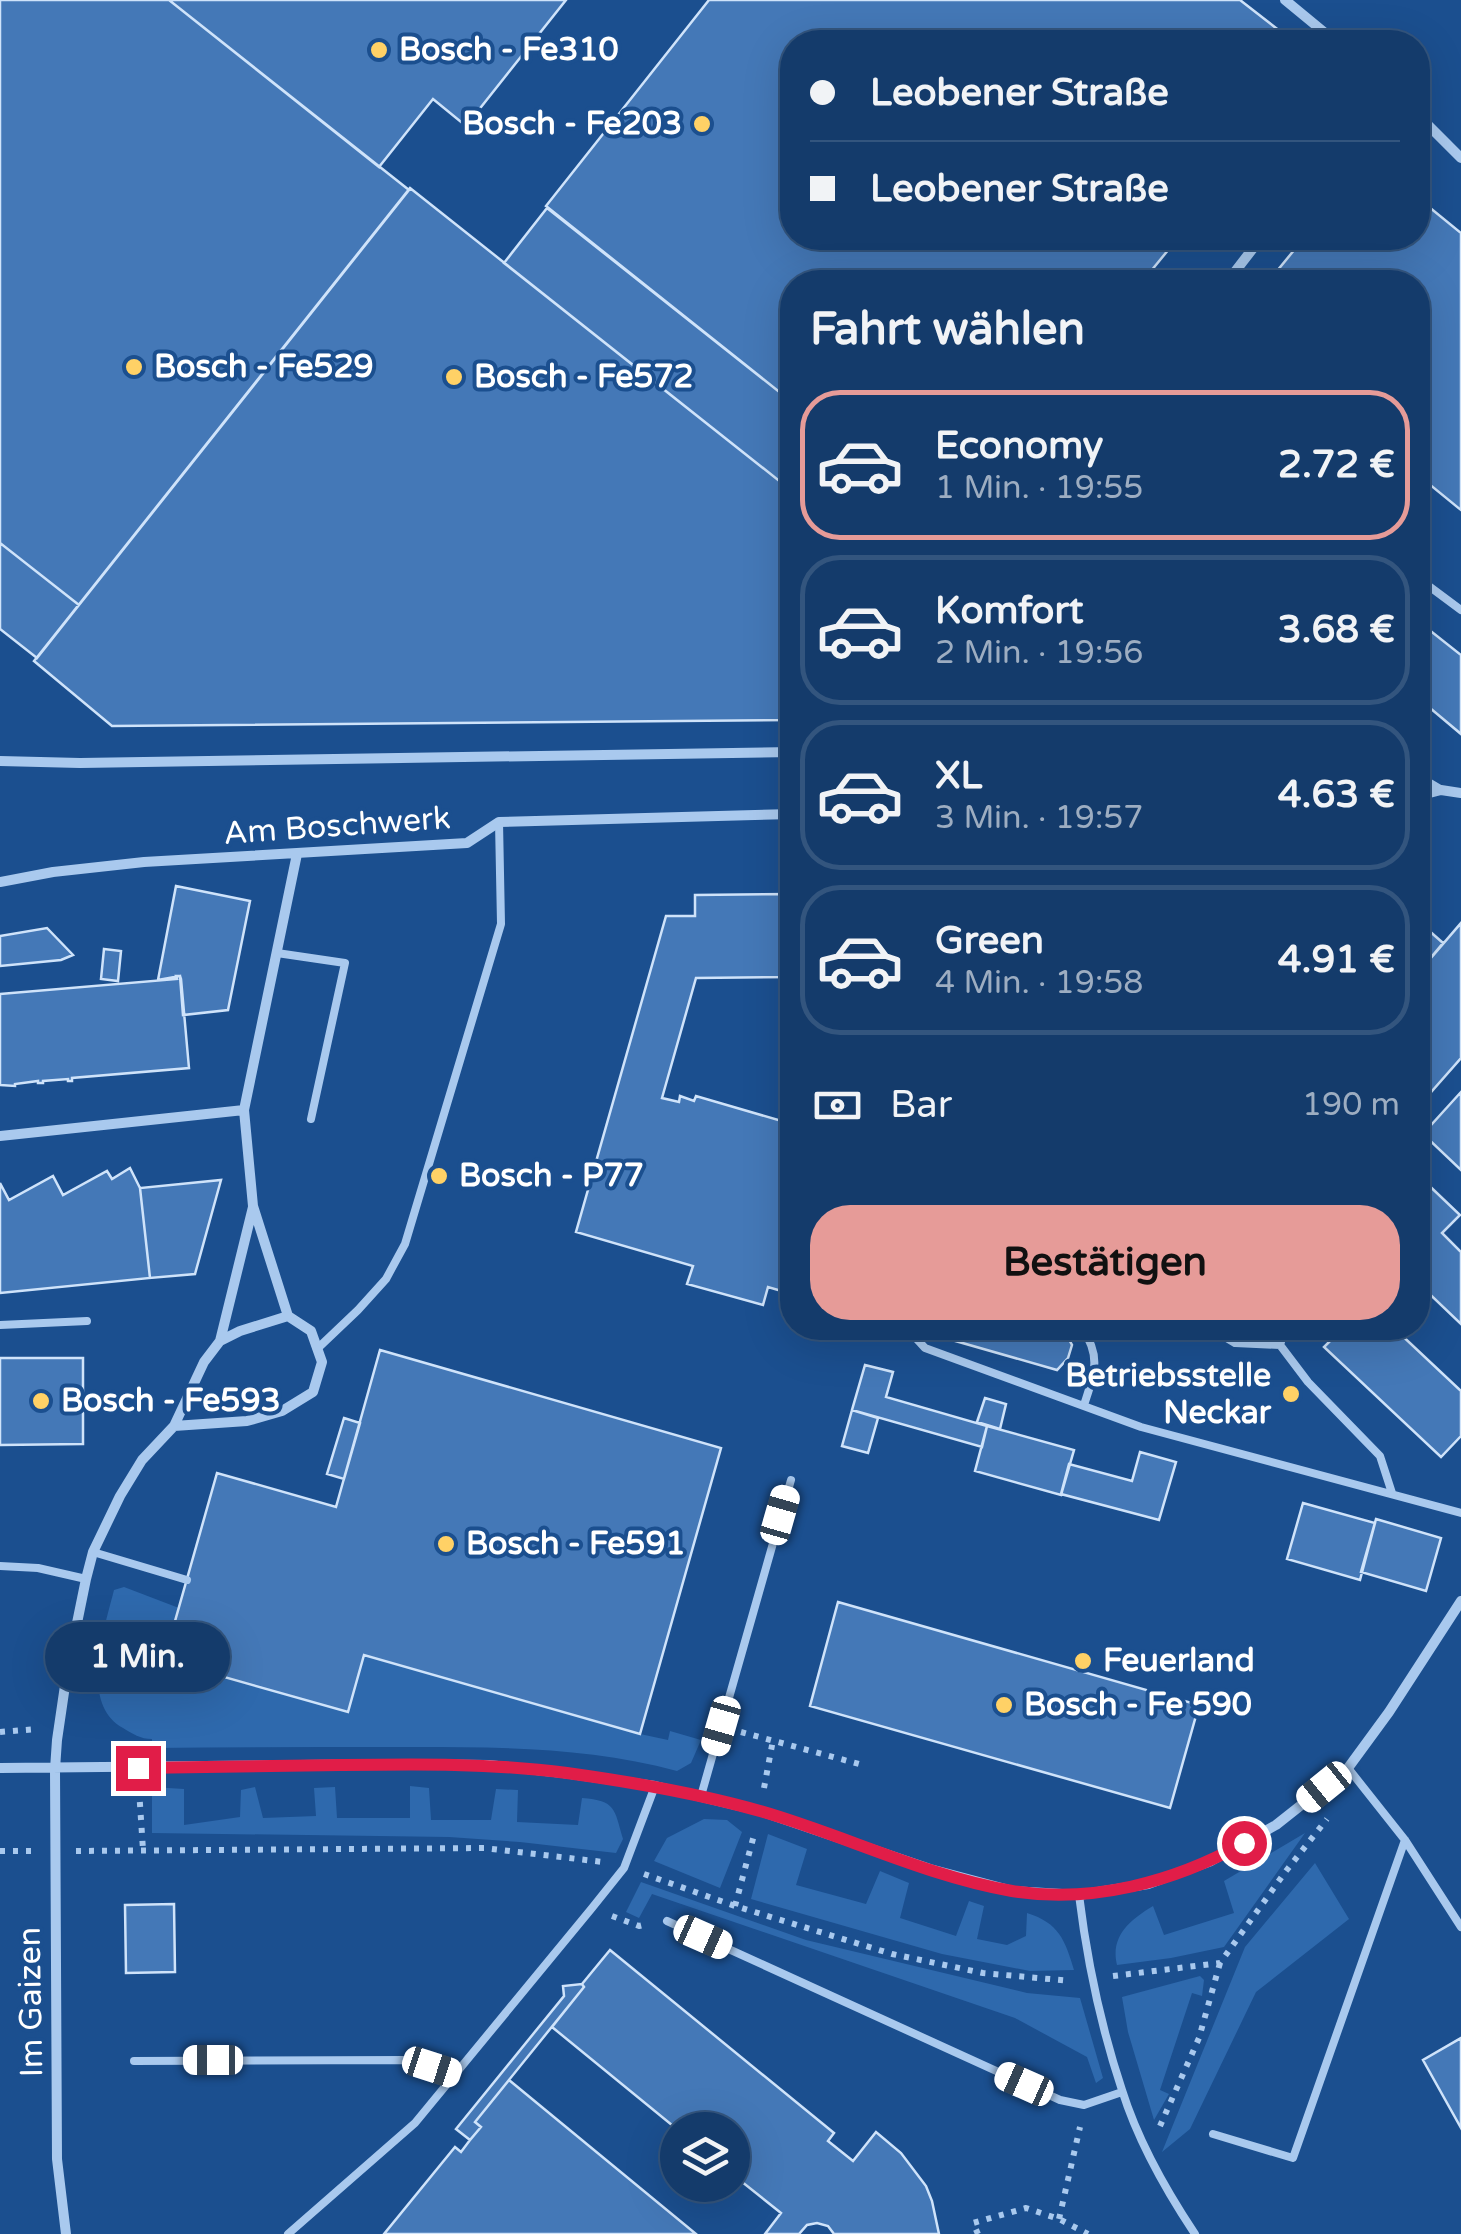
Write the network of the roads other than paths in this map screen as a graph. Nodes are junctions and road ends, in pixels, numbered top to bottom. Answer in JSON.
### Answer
{"nodes":[{"id":1,"x":1284,"y":0,"type":"edge"},
{"id":2,"x":1321,"y":30,"type":"edge"},
{"id":3,"x":1430,"y":127,"type":"edge"},
{"id":4,"x":1461,"y":158,"type":"edge"},
{"id":5,"x":1252,"y":250,"type":"edge"},
{"id":6,"x":1236,"y":270,"type":"edge"},
{"id":7,"x":1430,"y":587,"type":"edge"},
{"id":8,"x":1461,"y":610,"type":"edge"},
{"id":9,"x":780,"y":752,"type":"edge"},
{"id":10,"x":0,"y":761,"type":"edge"},
{"id":11,"x":1430,"y":784,"type":"edge"},
{"id":12,"x":1441,"y":790,"type":"junction"},
{"id":13,"x":1461,"y":792,"type":"edge"},
{"id":14,"x":1430,"y":793,"type":"edge"},
{"id":15,"x":780,"y":814,"type":"edge"},
{"id":16,"x":500,"y":822,"type":"junction"},
{"id":17,"x":298,"y":854,"type":"junction"},
{"id":18,"x":0,"y":882,"type":"edge"},
{"id":19,"x":277,"y":953,"type":"junction"},
{"id":20,"x":244,"y":1110,"type":"junction"},
{"id":21,"x":311,"y":1120,"type":"dead end"},
{"id":22,"x":0,"y":1136,"type":"edge"},
{"id":23,"x":254,"y":1206,"type":"junction"},
{"id":24,"x":288,"y":1316,"type":"junction"},
{"id":25,"x":87,"y":1321,"type":"dead end"},
{"id":26,"x":0,"y":1325,"type":"edge"},
{"id":27,"x":918,"y":1340,"type":"edge"},
{"id":28,"x":1091,"y":1340,"type":"edge"},
{"id":29,"x":1229,"y":1340,"type":"edge"},
{"id":30,"x":1281,"y":1340,"type":"edge"},
{"id":31,"x":220,"y":1341,"type":"junction"},
{"id":32,"x":1280,"y":1345,"type":"junction"},
{"id":33,"x":317,"y":1349,"type":"junction"},
{"id":34,"x":1084,"y":1405,"type":"junction"},
{"id":35,"x":174,"y":1426,"type":"junction"},
{"id":36,"x":790,"y":1480,"type":"dead end"},
{"id":37,"x":1392,"y":1494,"type":"junction"},
{"id":38,"x":1461,"y":1513,"type":"edge"},
{"id":39,"x":93,"y":1552,"type":"junction"},
{"id":40,"x":0,"y":1566,"type":"edge"},
{"id":41,"x":86,"y":1579,"type":"junction"},
{"id":42,"x":187,"y":1580,"type":"dead end"},
{"id":43,"x":1461,"y":1602,"type":"edge"},
{"id":44,"x":0,"y":1768,"type":"edge"},
{"id":45,"x":1348,"y":1768,"type":"junction"},
{"id":46,"x":55,"y":1769,"type":"junction"},
{"id":47,"x":656,"y":1786,"type":"junction"},
{"id":48,"x":700,"y":1796,"type":"junction"},
{"id":49,"x":1406,"y":1840,"type":"junction"},
{"id":50,"x":1079,"y":1895,"type":"junction"},
{"id":51,"x":667,"y":1920,"type":"road end"},
{"id":52,"x":1461,"y":1928,"type":"edge"},
{"id":53,"x":134,"y":2061,"type":"dead end"},
{"id":54,"x":455,"y":2074,"type":"junction"},
{"id":55,"x":1122,"y":2092,"type":"junction"},
{"id":56,"x":1213,"y":2134,"type":"dead end"},
{"id":57,"x":66,"y":2234,"type":"edge"},
{"id":58,"x":288,"y":2234,"type":"edge"},
{"id":59,"x":1195,"y":2234,"type":"edge"}],
"edges":[{"from":1,"to":2,"type":"street"},
{"from":3,"to":4,"type":"street"},
{"from":5,"to":6,"type":"street"},
{"from":7,"to":8,"type":"lane"},
{"from":9,"to":10,"type":"street"},
{"from":11,"to":12,"type":"street"},
{"from":12,"to":13,"type":"street"},
{"from":12,"to":14,"type":"street"},
{"from":15,"to":16,"type":"street","name":"Am Boschwerk"},
{"from":16,"to":17,"type":"street","name":"Am Boschwerk"},
{"from":16,"to":33,"type":"lane"},
{"from":17,"to":18,"type":"street","name":"Am Boschwerk"},
{"from":17,"to":19,"type":"street"},
{"from":19,"to":20,"type":"street"},
{"from":19,"to":21,"type":"lane"},
{"from":20,"to":22,"type":"street"},
{"from":20,"to":23,"type":"street"},
{"from":23,"to":24,"type":"street"},
{"from":23,"to":31,"type":"street","name":"Im Gaizen"},
{"from":24,"to":31,"type":"street"},
{"from":24,"to":33,"type":"street"},
{"from":25,"to":26,"type":"lane"},
{"from":27,"to":34,"type":"lane"},
{"from":28,"to":34,"type":"lane"},
{"from":29,"to":32,"type":"lane"},
{"from":30,"to":32,"type":"lane"},
{"from":31,"to":35,"type":"street","name":"Im Gaizen"},
{"from":32,"to":37,"type":"lane"},
{"from":33,"to":35,"type":"street"},
{"from":34,"to":37,"type":"lane"},
{"from":35,"to":39,"type":"street","name":"Im Gaizen"},
{"from":36,"to":48,"type":"lane"},
{"from":37,"to":38,"type":"lane"},
{"from":39,"to":41,"type":"street","name":"Im Gaizen"},
{"from":39,"to":42,"type":"lane"},
{"from":40,"to":41,"type":"lane"},
{"from":41,"to":46,"type":"street","name":"Im Gaizen"},
{"from":43,"to":45,"type":"street"},
{"from":44,"to":46,"type":"street"},
{"from":45,"to":49,"type":"lane"},
{"from":45,"to":50,"type":"street"},
{"from":46,"to":47,"type":"street"},
{"from":46,"to":57,"type":"street","name":"Im Gaizen"},
{"from":47,"to":48,"type":"street"},
{"from":47,"to":54,"type":"lane"},
{"from":48,"to":50,"type":"street"},
{"from":49,"to":52,"type":"lane"},
{"from":49,"to":56,"type":"lane"},
{"from":50,"to":55,"type":"lane"},
{"from":51,"to":55,"type":"lane"},
{"from":53,"to":54,"type":"lane"},
{"from":54,"to":58,"type":"lane"},
{"from":55,"to":59,"type":"lane"}]}
